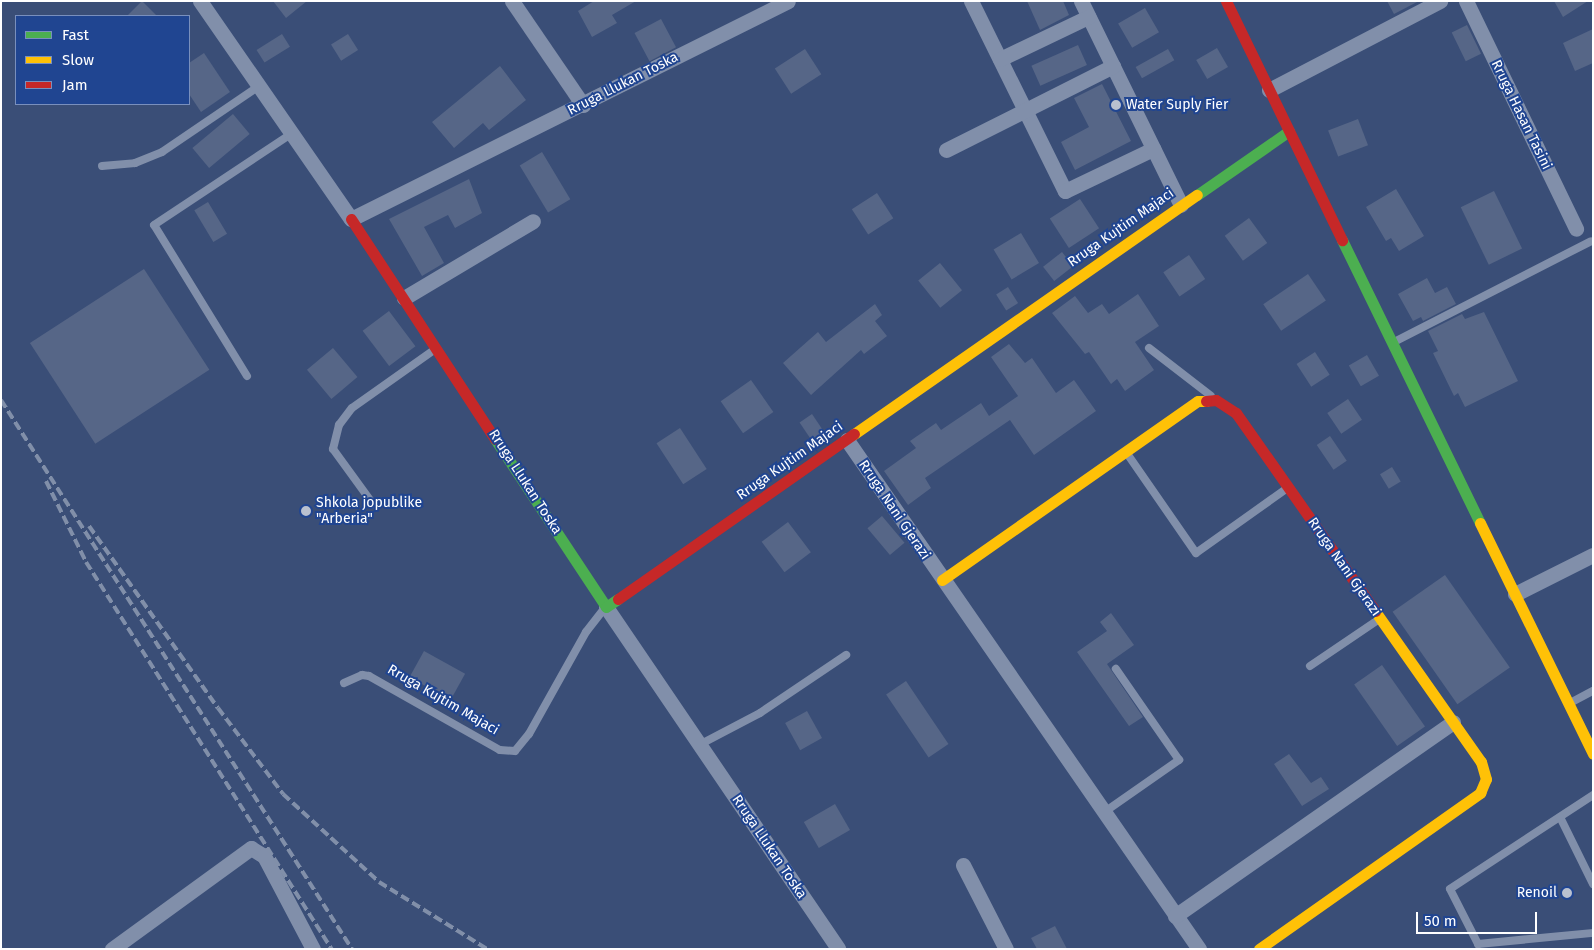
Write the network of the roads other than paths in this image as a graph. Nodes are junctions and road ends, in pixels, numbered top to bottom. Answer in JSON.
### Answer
{"nodes":[{"id":1,"x":200,"y":1,"type":"edge"},
{"id":2,"x":512,"y":1,"type":"edge"},
{"id":3,"x":788,"y":1,"type":"edge"},
{"id":4,"x":971,"y":1,"type":"edge"},
{"id":5,"x":1081,"y":1,"type":"edge"},
{"id":6,"x":1226,"y":1,"type":"edge"},
{"id":7,"x":1440,"y":1,"type":"edge"},
{"id":8,"x":1466,"y":1,"type":"edge"},
{"id":9,"x":1088,"y":16,"type":"junction"},
{"id":10,"x":1000,"y":59,"type":"junction"},
{"id":11,"x":1113,"y":66,"type":"junction"},
{"id":12,"x":259,"y":86,"type":"junction"},
{"id":13,"x":1269,"y":90,"type":"junction"},
{"id":14,"x":583,"y":105,"type":"junction"},
{"id":15,"x":1024,"y":110,"type":"junction"},
{"id":16,"x":1289,"y":131,"type":"junction"},
{"id":17,"x":291,"y":134,"type":"junction"},
{"id":18,"x":1153,"y":149,"type":"junction"},
{"id":19,"x":946,"y":150,"type":"dead end"},
{"id":20,"x":102,"y":166,"type":"dead end"},
{"id":21,"x":1181,"y":205,"type":"junction"},
{"id":22,"x":351,"y":219,"type":"junction"},
{"id":23,"x":533,"y":221,"type":"dead end"},
{"id":24,"x":1576,"y":229,"type":"dead end"},
{"id":25,"x":1591,"y":241,"type":"dead end"},
{"id":26,"x":404,"y":298,"type":"junction"},
{"id":27,"x":1392,"y":343,"type":"junction"},
{"id":28,"x":438,"y":347,"type":"junction"},
{"id":29,"x":1149,"y":348,"type":"dead end"},
{"id":30,"x":247,"y":376,"type":"dead end"},
{"id":31,"x":1216,"y":400,"type":"junction"},
{"id":32,"x":847,"y":440,"type":"junction"},
{"id":33,"x":1126,"y":452,"type":"junction"},
{"id":34,"x":1288,"y":488,"type":"junction"},
{"id":35,"x":373,"y":504,"type":"dead end"},
{"id":36,"x":1593,"y":555,"type":"edge"},
{"id":37,"x":942,"y":580,"type":"junction"},
{"id":38,"x":1515,"y":594,"type":"junction"},
{"id":39,"x":606,"y":607,"type":"junction"},
{"id":40,"x":1380,"y":618,"type":"junction"},
{"id":41,"x":846,"y":655,"type":"dead end"},
{"id":42,"x":1310,"y":666,"type":"dead end"},
{"id":43,"x":1116,"y":669,"type":"dead end"},
{"id":44,"x":344,"y":684,"type":"dead end"},
{"id":45,"x":1593,"y":691,"type":"edge"},
{"id":46,"x":1568,"y":704,"type":"junction"},
{"id":47,"x":1453,"y":722,"type":"junction"},
{"id":48,"x":699,"y":745,"type":"junction"},
{"id":49,"x":1593,"y":754,"type":"edge"},
{"id":50,"x":1593,"y":796,"type":"edge"},
{"id":51,"x":1103,"y":812,"type":"junction"},
{"id":52,"x":1560,"y":817,"type":"junction"},
{"id":53,"x":963,"y":865,"type":"dead end"},
{"id":54,"x":1593,"y":884,"type":"edge"},
{"id":55,"x":1175,"y":916,"type":"junction"},
{"id":56,"x":1593,"y":933,"type":"edge"},
{"id":57,"x":112,"y":949,"type":"edge"},
{"id":58,"x":313,"y":949,"type":"edge"},
{"id":59,"x":838,"y":949,"type":"edge"},
{"id":60,"x":1006,"y":949,"type":"edge"},
{"id":61,"x":1199,"y":949,"type":"edge"},
{"id":62,"x":1259,"y":949,"type":"edge"}],
"edges":[{"from":1,"to":12,"type":"street","name":"Rruga Llukan Toska"},
{"from":2,"to":14,"type":"street"},
{"from":3,"to":14,"type":"street","name":"Rruga Llukan Toska"},
{"from":4,"to":10,"type":"street"},
{"from":5,"to":9,"type":"street"},
{"from":6,"to":13,"type":"street"},
{"from":7,"to":13,"type":"street"},
{"from":8,"to":24,"type":"street","name":"Rruga Hasan Tasini"},
{"from":9,"to":10,"type":"street"},
{"from":9,"to":11,"type":"street"},
{"from":10,"to":15,"type":"street"},
{"from":11,"to":15,"type":"street"},
{"from":11,"to":18,"type":"street"},
{"from":12,"to":17,"type":"street","name":"Rruga Llukan Toska"},
{"from":12,"to":20,"type":"lane"},
{"from":13,"to":16,"type":"street"},
{"from":14,"to":22,"type":"street","name":"Rruga Llukan Toska"},
{"from":15,"to":18,"type":"street"},
{"from":15,"to":19,"type":"street"},
{"from":16,"to":21,"type":"street","name":"Rruga Kujtim Majaci"},
{"from":16,"to":27,"type":"street"},
{"from":17,"to":22,"type":"street","name":"Rruga Llukan Toska"},
{"from":17,"to":30,"type":"lane"},
{"from":18,"to":21,"type":"street"},
{"from":21,"to":32,"type":"street","name":"Rruga Kujtim Majaci"},
{"from":22,"to":26,"type":"street","name":"Rruga Llukan Toska"},
{"from":23,"to":26,"type":"street"},
{"from":25,"to":27,"type":"lane"},
{"from":26,"to":28,"type":"street","name":"Rruga Llukan Toska"},
{"from":27,"to":38,"type":"street"},
{"from":28,"to":35,"type":"lane"},
{"from":28,"to":39,"type":"street","name":"Rruga Llukan Toska"},
{"from":29,"to":31,"type":"lane"},
{"from":31,"to":33,"type":"street"},
{"from":31,"to":34,"type":"street","name":"Rruga Nani Gjerazi"},
{"from":32,"to":37,"type":"street","name":"Rruga Nani Gjerazi"},
{"from":32,"to":39,"type":"street","name":"Rruga Kujtim Majaci"},
{"from":33,"to":34,"type":"lane"},
{"from":33,"to":37,"type":"street"},
{"from":34,"to":40,"type":"street","name":"Rruga Nani Gjerazi"},
{"from":36,"to":38,"type":"street"},
{"from":37,"to":51,"type":"street","name":"Rruga Nani Gjerazi"},
{"from":38,"to":46,"type":"street"},
{"from":39,"to":44,"type":"lane","name":"Rruga Kujtim Majaci"},
{"from":39,"to":48,"type":"street","name":"Rruga Llukan Toska"},
{"from":40,"to":42,"type":"lane"},
{"from":40,"to":47,"type":"street","name":"Rruga Nani Gjerazi"},
{"from":41,"to":48,"type":"lane"},
{"from":43,"to":51,"type":"lane"},
{"from":45,"to":46,"type":"lane"},
{"from":46,"to":49,"type":"street"},
{"from":47,"to":55,"type":"street"},
{"from":47,"to":62,"type":"street","name":"Rruga Nani Gjerazi"},
{"from":48,"to":59,"type":"street","name":"Rruga Llukan Toska"},
{"from":50,"to":52,"type":"lane"},
{"from":51,"to":55,"type":"street","name":"Rruga Nani Gjerazi"},
{"from":52,"to":54,"type":"lane"},
{"from":52,"to":56,"type":"lane"},
{"from":53,"to":60,"type":"street"},
{"from":55,"to":61,"type":"street","name":"Rruga Nani Gjerazi"},
{"from":57,"to":58,"type":"street"}]}
